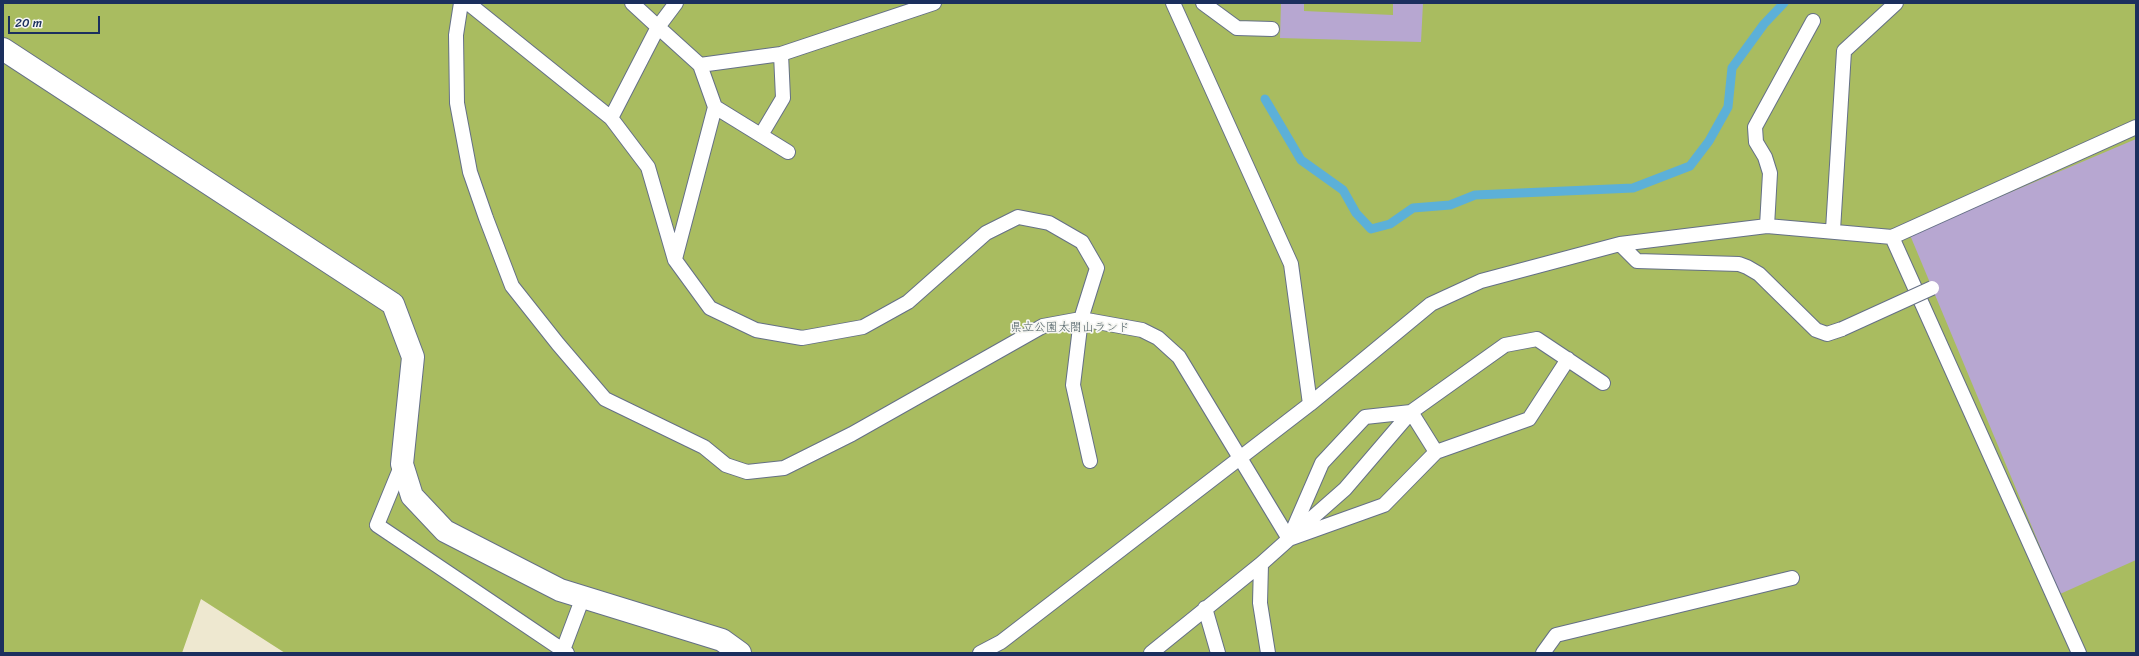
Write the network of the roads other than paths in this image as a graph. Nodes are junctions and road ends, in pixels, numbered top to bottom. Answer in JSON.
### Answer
{"nodes":[{"id":1,"x":461,"y":3,"type":"edge"},
{"id":2,"x":468,"y":3,"type":"edge"},
{"id":3,"x":632,"y":3,"type":"edge"},
{"id":4,"x":676,"y":3,"type":"edge"},
{"id":5,"x":934,"y":3,"type":"edge"},
{"id":6,"x":1173,"y":3,"type":"edge"},
{"id":7,"x":1203,"y":3,"type":"edge"},
{"id":8,"x":1896,"y":3,"type":"edge"},
{"id":9,"x":1813,"y":21,"type":"dead end"},
{"id":10,"x":658,"y":27,"type":"junction"},
{"id":11,"x":1272,"y":29,"type":"dead end"},
{"id":12,"x":3,"y":49,"type":"edge"},
{"id":13,"x":781,"y":54,"type":"junction"},
{"id":14,"x":700,"y":65,"type":"junction"},
{"id":15,"x":715,"y":107,"type":"junction"},
{"id":16,"x":611,"y":118,"type":"junction"},
{"id":17,"x":2136,"y":127,"type":"edge"},
{"id":18,"x":761,"y":135,"type":"junction"},
{"id":19,"x":788,"y":152,"type":"dead end"},
{"id":20,"x":1767,"y":226,"type":"junction"},
{"id":21,"x":1833,"y":230,"type":"junction"},
{"id":22,"x":1892,"y":237,"type":"junction"},
{"id":23,"x":1620,"y":244,"type":"junction"},
{"id":24,"x":675,"y":260,"type":"junction"},
{"id":25,"x":1932,"y":288,"type":"dead end"},
{"id":26,"x":1081,"y":319,"type":"junction"},
{"id":27,"x":1568,"y":359,"type":"junction"},
{"id":28,"x":1603,"y":383,"type":"dead end"},
{"id":29,"x":1310,"y":404,"type":"junction"},
{"id":30,"x":1412,"y":412,"type":"junction"},
{"id":31,"x":1436,"y":452,"type":"junction"},
{"id":32,"x":1240,"y":458,"type":"junction"},
{"id":33,"x":1090,"y":461,"type":"dead end"},
{"id":34,"x":402,"y":464,"type":"junction"},
{"id":35,"x":1289,"y":539,"type":"junction"},
{"id":36,"x":1261,"y":564,"type":"junction"},
{"id":37,"x":1792,"y":578,"type":"dead end"},
{"id":38,"x":583,"y":597,"type":"junction"},
{"id":39,"x":1205,"y":608,"type":"junction"},
{"id":40,"x":565,"y":652,"type":"edge"},
{"id":41,"x":740,"y":653,"type":"edge"},
{"id":42,"x":980,"y":653,"type":"edge"},
{"id":43,"x":1151,"y":653,"type":"edge"},
{"id":44,"x":1218,"y":653,"type":"edge"},
{"id":45,"x":1268,"y":653,"type":"edge"},
{"id":46,"x":1543,"y":653,"type":"edge"},
{"id":47,"x":2079,"y":653,"type":"edge"}],
"edges":[{"from":1,"to":26,"type":"lane"},
{"from":2,"to":16,"type":"lane"},
{"from":3,"to":10,"type":"lane"},
{"from":4,"to":10,"type":"lane"},
{"from":5,"to":13,"type":"lane"},
{"from":6,"to":29,"type":"lane"},
{"from":7,"to":11,"type":"lane"},
{"from":8,"to":21,"type":"lane"},
{"from":9,"to":20,"type":"lane"},
{"from":10,"to":14,"type":"lane"},
{"from":10,"to":16,"type":"lane"},
{"from":12,"to":34,"type":"street"},
{"from":13,"to":14,"type":"lane"},
{"from":13,"to":18,"type":"lane"},
{"from":14,"to":15,"type":"lane"},
{"from":15,"to":18,"type":"lane"},
{"from":15,"to":24,"type":"lane"},
{"from":16,"to":24,"type":"lane"},
{"from":17,"to":22,"type":"lane"},
{"from":18,"to":19,"type":"lane"},
{"from":20,"to":21,"type":"lane"},
{"from":20,"to":23,"type":"lane"},
{"from":21,"to":22,"type":"lane"},
{"from":22,"to":47,"type":"lane"},
{"from":23,"to":25,"type":"lane","bridge":true},
{"from":23,"to":29,"type":"lane"},
{"from":24,"to":26,"type":"lane"},
{"from":26,"to":32,"type":"lane"},
{"from":26,"to":33,"type":"lane"},
{"from":27,"to":28,"type":"lane"},
{"from":27,"to":30,"type":"lane"},
{"from":27,"to":31,"type":"lane"},
{"from":29,"to":32,"type":"lane"},
{"from":30,"to":31,"type":"lane"},
{"from":30,"to":35,"type":"lane"},
{"from":30,"to":35,"type":"lane"},
{"from":31,"to":35,"type":"lane"},
{"from":32,"to":35,"type":"lane"},
{"from":32,"to":42,"type":"lane"},
{"from":34,"to":38,"type":"street"},
{"from":34,"to":40,"type":"lane"},
{"from":35,"to":36,"type":"lane"},
{"from":36,"to":39,"type":"lane"},
{"from":36,"to":45,"type":"lane"},
{"from":37,"to":46,"type":"lane"},
{"from":38,"to":40,"type":"lane"},
{"from":38,"to":41,"type":"street"},
{"from":39,"to":43,"type":"lane"},
{"from":39,"to":44,"type":"lane"}]}
